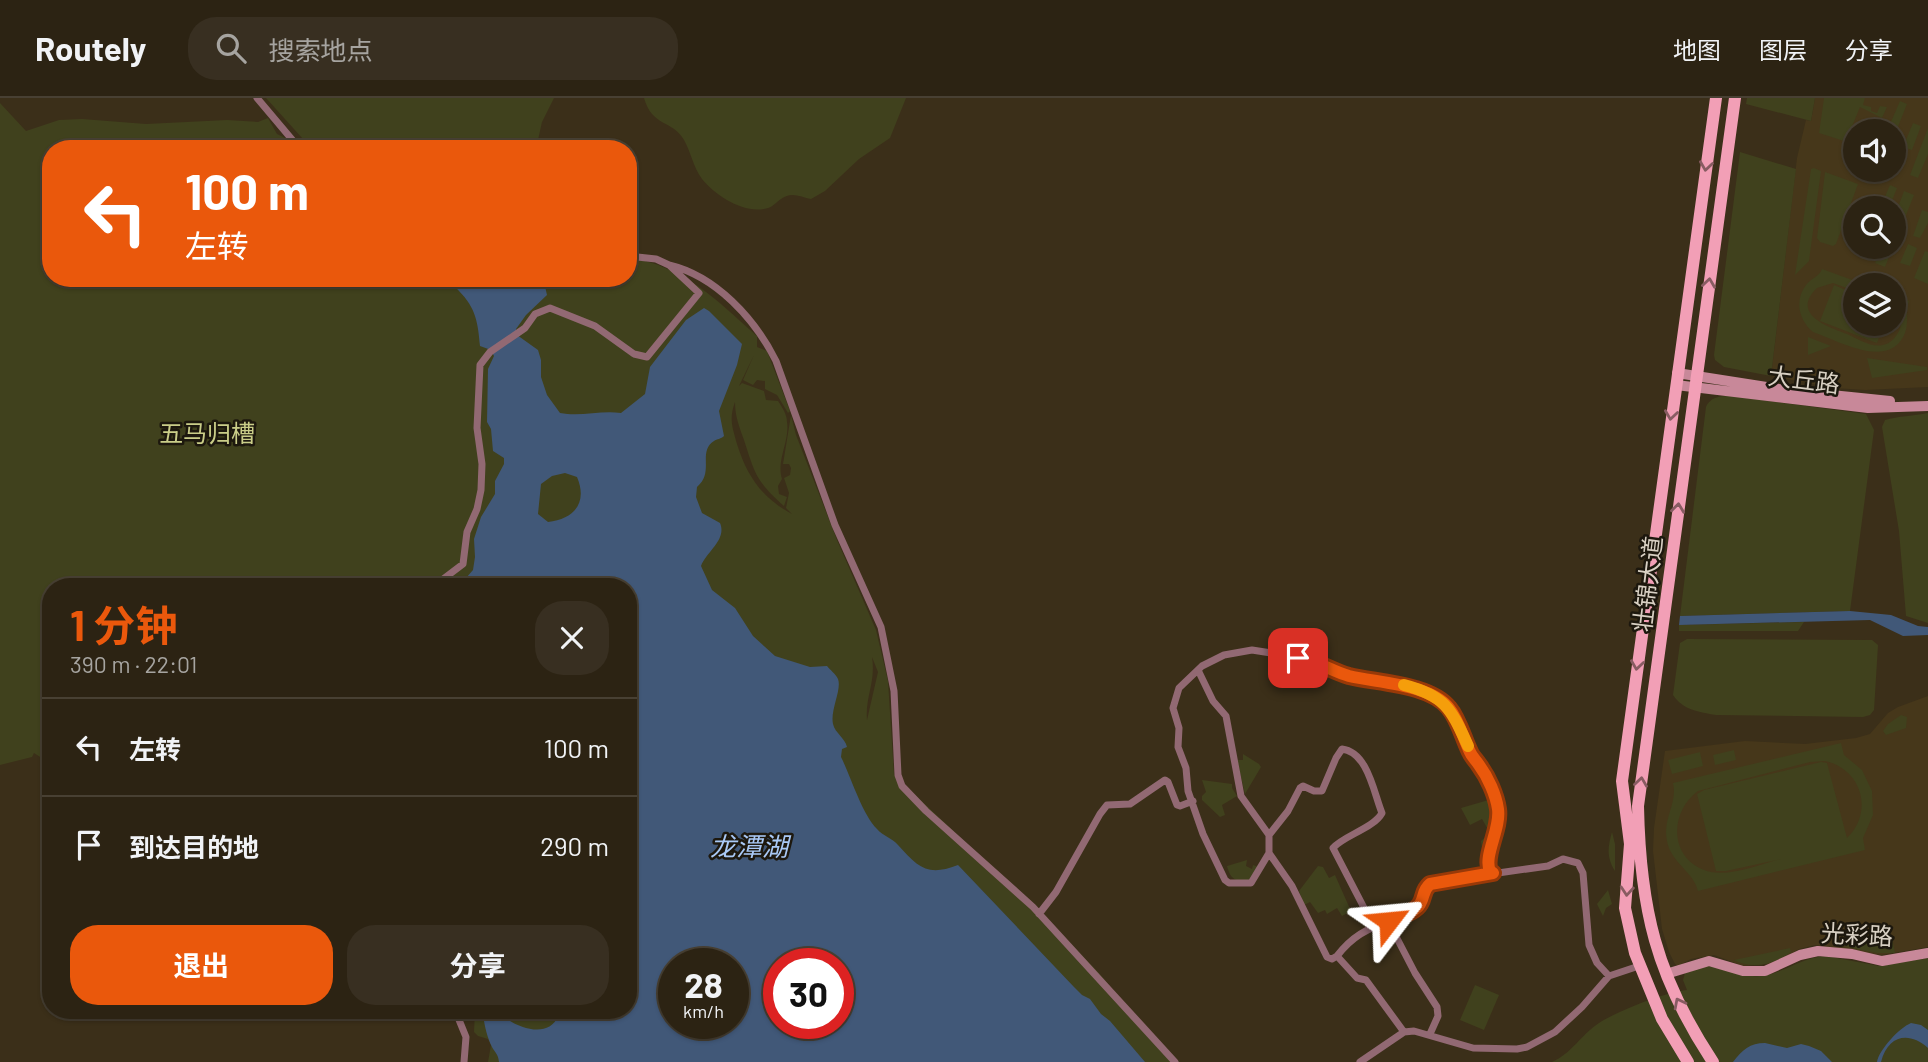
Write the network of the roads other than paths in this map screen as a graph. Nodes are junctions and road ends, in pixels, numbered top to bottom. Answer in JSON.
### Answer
{"nodes":[{"id":1,"x":257,"y":98,"type":"edge"},
{"id":2,"x":1716,"y":98,"type":"edge"},
{"id":3,"x":1735,"y":98,"type":"edge"},
{"id":4,"x":292,"y":140,"type":"edge"},
{"id":5,"x":637,"y":257,"type":"edge"},
{"id":6,"x":669,"y":265,"type":"junction"},
{"id":7,"x":1676,"y":379,"type":"junction"},
{"id":8,"x":1696,"y":381,"type":"junction"},
{"id":9,"x":1928,"y":399,"type":"edge"},
{"id":10,"x":1928,"y":406,"type":"edge"},
{"id":11,"x":445,"y":578,"type":"edge"},
{"id":12,"x":1198,"y":670,"type":"junction"},
{"id":13,"x":1193,"y":801,"type":"junction"},
{"id":14,"x":1269,"y":835,"type":"junction"},
{"id":15,"x":1269,"y":853,"type":"junction"},
{"id":16,"x":1493,"y":873,"type":"junction"},
{"id":17,"x":1039,"y":914,"type":"junction"},
{"id":18,"x":1389,"y":923,"type":"junction"},
{"id":19,"x":1374,"y":927,"type":"junction"},
{"id":20,"x":1928,"y":953,"type":"edge"},
{"id":21,"x":1336,"y":956,"type":"junction"},
{"id":22,"x":1639,"y":966,"type":"junction"},
{"id":23,"x":1666,"y":974,"type":"junction"},
{"id":24,"x":1609,"y":976,"type":"junction"},
{"id":25,"x":459,"y":1019,"type":"edge"},
{"id":26,"x":1404,"y":1032,"type":"junction"},
{"id":27,"x":1430,"y":1034,"type":"junction"},
{"id":28,"x":464,"y":1062,"type":"edge"},
{"id":29,"x":1175,"y":1062,"type":"edge"},
{"id":30,"x":1360,"y":1062,"type":"edge"},
{"id":31,"x":1688,"y":1062,"type":"edge"},
{"id":32,"x":1713,"y":1062,"type":"edge"}],
"edges":[{"from":1,"to":4,"type":"street"},
{"from":2,"to":7,"type":"main road","name":"壮锦大道","one_way":true},
{"from":8,"to":3,"type":"main road","name":"壮锦大道","one_way":true},
{"from":5,"to":6,"type":"street"},
{"from":6,"to":11,"type":"street"},
{"from":6,"to":17,"type":"street"},
{"from":7,"to":8,"type":"main road","name":"大丘路"},
{"from":7,"to":22,"type":"main road","name":"壮锦大道","one_way":true},
{"from":8,"to":9,"type":"main road","name":"大丘路"},
{"from":8,"to":10,"type":"main road","name":"大丘路"},
{"from":23,"to":8,"type":"main road","name":"壮锦大道","one_way":true},
{"from":12,"to":13,"type":"street"},
{"from":12,"to":14,"type":"street"},
{"from":12,"to":16,"type":"street"},
{"from":13,"to":15,"type":"street"},
{"from":13,"to":17,"type":"street"},
{"from":14,"to":15,"type":"street"},
{"from":14,"to":19,"type":"street"},
{"from":15,"to":21,"type":"street"},
{"from":16,"to":18,"type":"street"},
{"from":16,"to":24,"type":"street"},
{"from":17,"to":29,"type":"street"},
{"from":18,"to":19,"type":"street"},
{"from":18,"to":27,"type":"street"},
{"from":19,"to":21,"type":"street"},
{"from":20,"to":23,"type":"main road","name":"光彩路"},
{"from":21,"to":26,"type":"street"},
{"from":22,"to":24,"type":"street"},
{"from":22,"to":31,"type":"main road","name":"壮锦大道"},
{"from":32,"to":23,"type":"main road","name":"壮锦大道","one_way":true},
{"from":24,"to":27,"type":"street"},
{"from":25,"to":28,"type":"street"},
{"from":26,"to":27,"type":"street"},
{"from":26,"to":30,"type":"street"}]}
